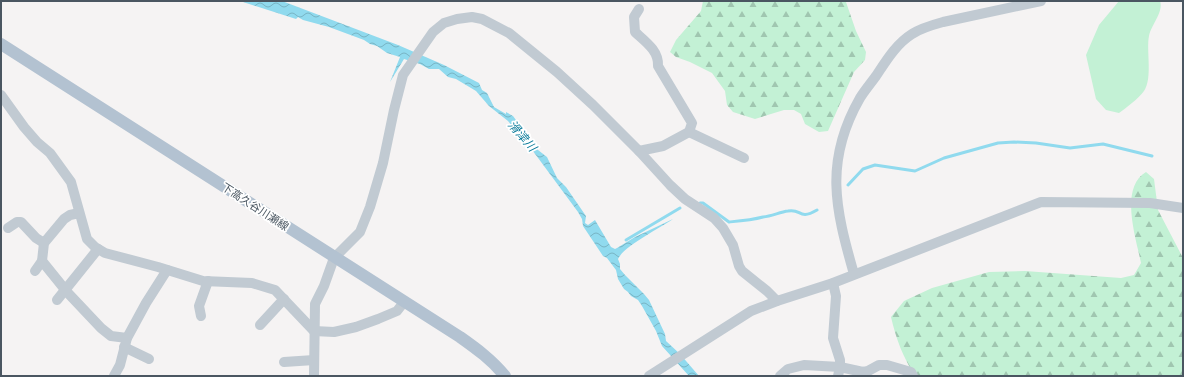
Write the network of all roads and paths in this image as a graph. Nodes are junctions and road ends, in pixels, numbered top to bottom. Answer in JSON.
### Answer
{"nodes":[{"id":1,"x":1041,"y":1,"type":"edge"},
{"id":2,"x":639,"y":9,"type":"dead end"},
{"id":3,"x":1,"y":44,"type":"edge"},
{"id":4,"x":1,"y":95,"type":"edge"},
{"id":5,"x":688,"y":132,"type":"junction"},
{"id":6,"x":639,"y":151,"type":"junction"},
{"id":7,"x":744,"y":158,"type":"dead end"},
{"id":8,"x":1183,"y":208,"type":"edge"},
{"id":9,"x":79,"y":213,"type":"junction"},
{"id":10,"x":8,"y":228,"type":"dead end"},
{"id":11,"x":44,"y":243,"type":"junction"},
{"id":12,"x":98,"y":249,"type":"junction"},
{"id":13,"x":334,"y":258,"type":"junction"},
{"id":14,"x":42,"y":261,"type":"junction"},
{"id":15,"x":167,"y":270,"type":"junction"},
{"id":16,"x":35,"y":271,"type":"dead end"},
{"id":17,"x":854,"y":274,"type":"junction"},
{"id":18,"x":208,"y":281,"type":"junction"},
{"id":19,"x":833,"y":283,"type":"junction"},
{"id":20,"x":66,"y":290,"type":"junction"},
{"id":21,"x":284,"y":299,"type":"junction"},
{"id":22,"x":57,"y":300,"type":"dead end"},
{"id":23,"x":777,"y":301,"type":"junction"},
{"id":24,"x":404,"y":302,"type":"junction"},
{"id":25,"x":201,"y":316,"type":"dead end"},
{"id":26,"x":260,"y":325,"type":"dead end"},
{"id":27,"x":314,"y":331,"type":"junction"},
{"id":28,"x":126,"y":342,"type":"junction"},
{"id":29,"x":149,"y":359,"type":"dead end"},
{"id":30,"x":314,"y":360,"type":"junction"},
{"id":31,"x":284,"y":362,"type":"dead end"},
{"id":32,"x":839,"y":371,"type":"edge"},
{"id":33,"x":114,"y":376,"type":"edge"},
{"id":34,"x":314,"y":376,"type":"edge"},
{"id":35,"x":505,"y":376,"type":"edge"},
{"id":36,"x":649,"y":376,"type":"edge"},
{"id":37,"x":780,"y":376,"type":"edge"},
{"id":38,"x":913,"y":376,"type":"edge"}],
"edges":[{"from":1,"to":17,"type":"street"},
{"from":2,"to":5,"type":"street"},
{"from":3,"to":13,"type":"main road","name":"下高久谷川瀬線"},
{"from":4,"to":9,"type":"street"},
{"from":5,"to":6,"type":"street"},
{"from":5,"to":7,"type":"street"},
{"from":6,"to":13,"type":"street"},
{"from":6,"to":23,"type":"street"},
{"from":8,"to":17,"type":"street"},
{"from":9,"to":11,"type":"street"},
{"from":9,"to":12,"type":"street"},
{"from":10,"to":11,"type":"street"},
{"from":11,"to":14,"type":"street"},
{"from":12,"to":15,"type":"street"},
{"from":12,"to":20,"type":"street"},
{"from":13,"to":24,"type":"main road","name":"下高久谷川瀬線"},
{"from":13,"to":27,"type":"street"},
{"from":14,"to":16,"type":"street"},
{"from":14,"to":20,"type":"street"},
{"from":15,"to":18,"type":"street"},
{"from":15,"to":28,"type":"street"},
{"from":17,"to":19,"type":"street"},
{"from":18,"to":21,"type":"street"},
{"from":18,"to":25,"type":"street"},
{"from":19,"to":23,"type":"street"},
{"from":19,"to":32,"type":"street"},
{"from":20,"to":22,"type":"street"},
{"from":20,"to":28,"type":"street"},
{"from":21,"to":26,"type":"street"},
{"from":21,"to":27,"type":"street"},
{"from":23,"to":36,"type":"street"},
{"from":24,"to":27,"type":"street"},
{"from":24,"to":35,"type":"main road","name":"下高久谷川瀬線"},
{"from":27,"to":30,"type":"street"},
{"from":28,"to":29,"type":"street"},
{"from":28,"to":33,"type":"street"},
{"from":30,"to":31,"type":"street"},
{"from":30,"to":34,"type":"street"},
{"from":32,"to":37,"type":"street"},
{"from":32,"to":38,"type":"street"}]}
